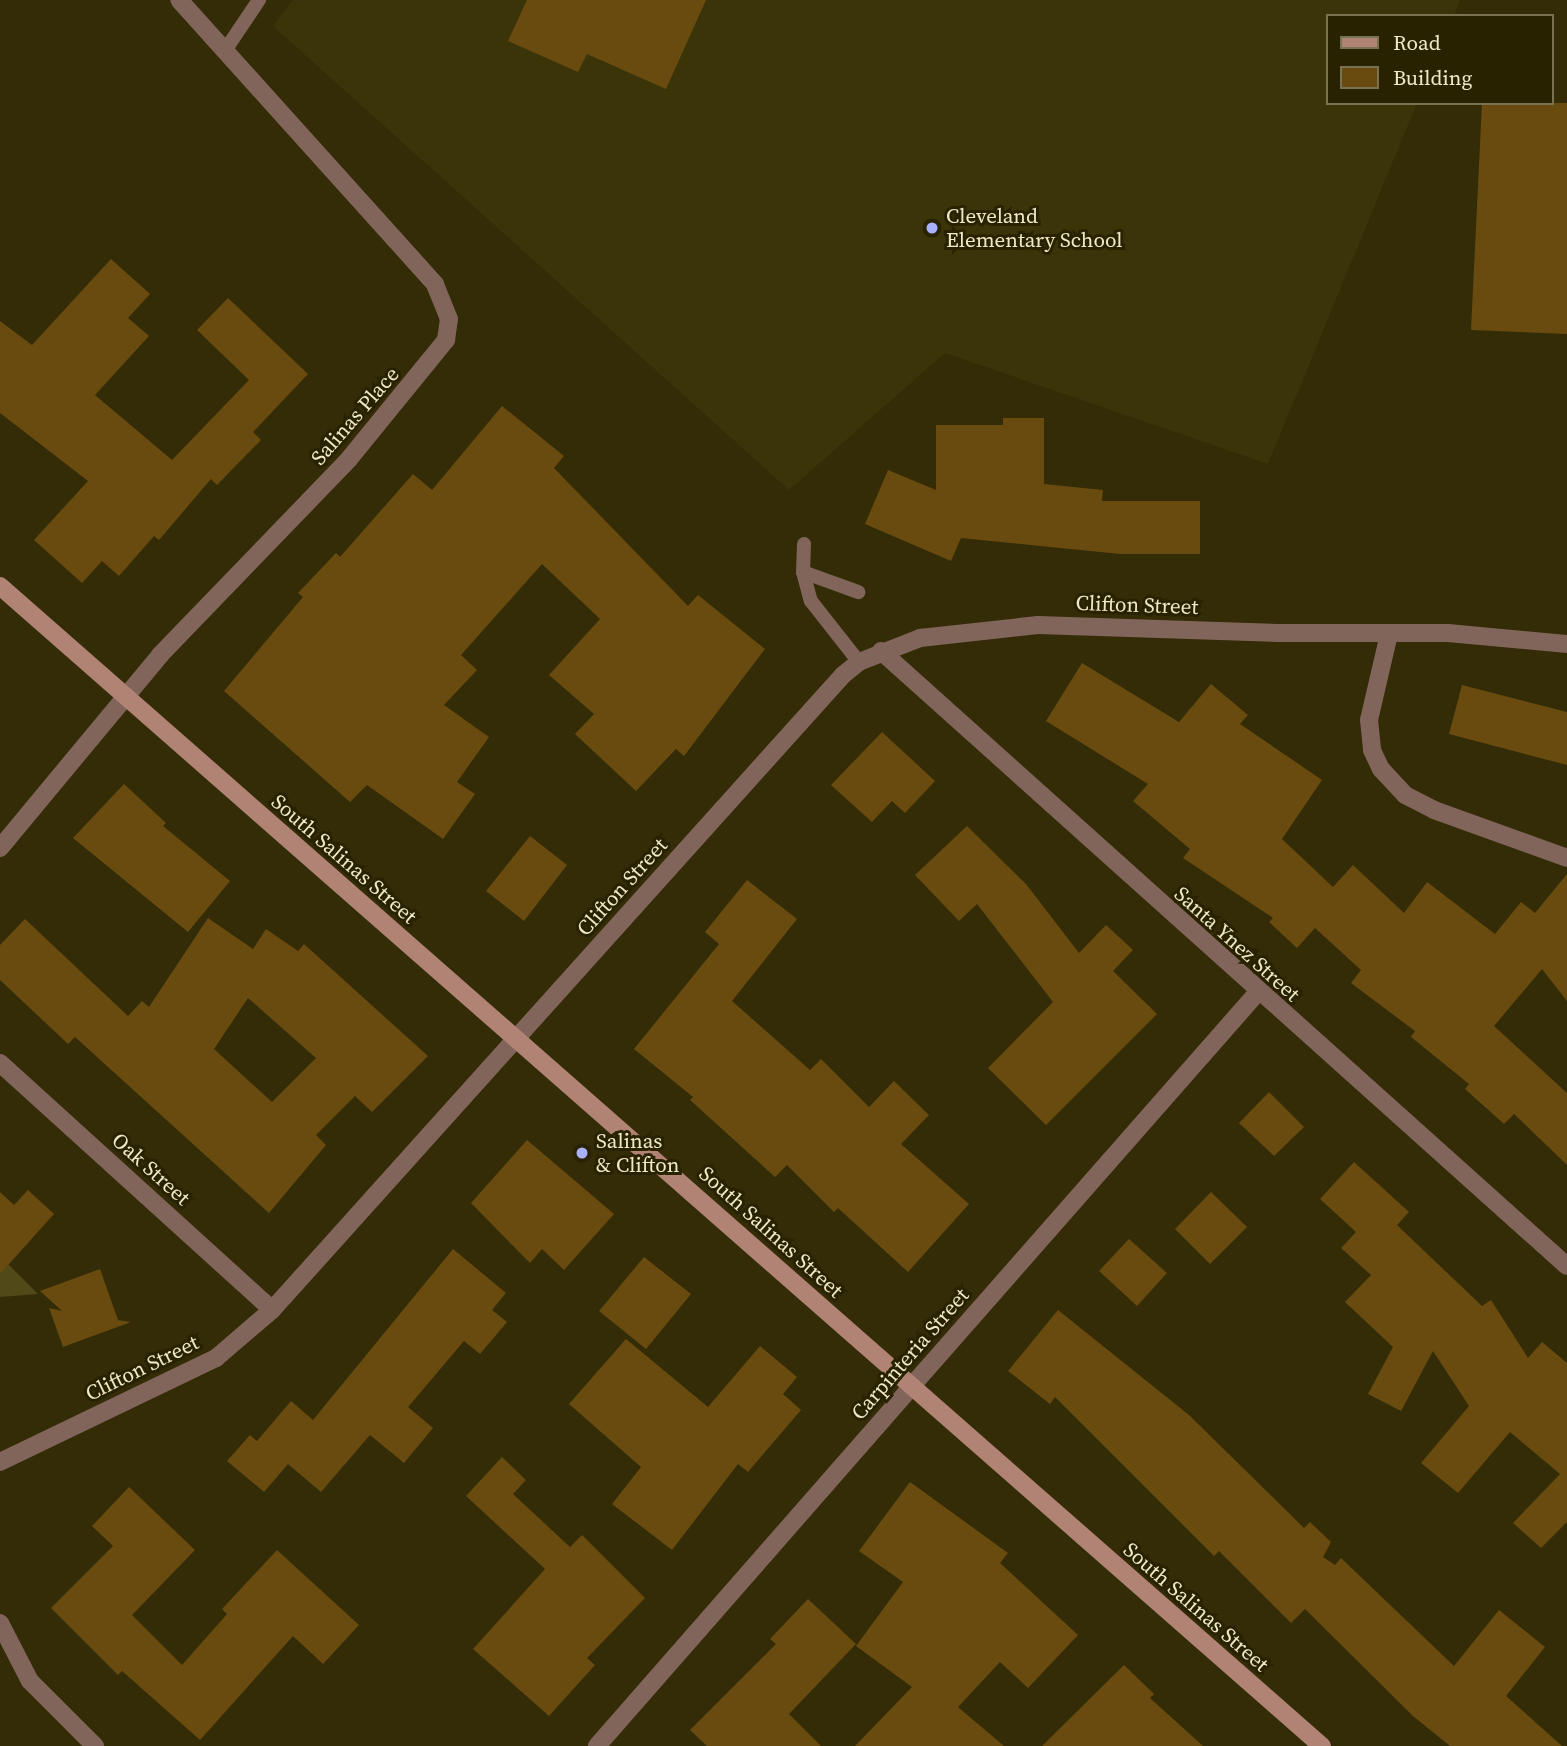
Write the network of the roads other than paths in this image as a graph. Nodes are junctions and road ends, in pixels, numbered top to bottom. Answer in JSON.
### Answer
{"nodes":[{"id":1,"x":179,"y":0,"type":"edge"},
{"id":2,"x":259,"y":0,"type":"edge"},
{"id":3,"x":224,"y":52,"type":"junction"},
{"id":4,"x":804,"y":544,"type":"dead end"},
{"id":5,"x":803,"y":572,"type":"junction"},
{"id":6,"x":0,"y":586,"type":"edge"},
{"id":7,"x":858,"y":592,"type":"dead end"},
{"id":8,"x":1389,"y":634,"type":"junction"},
{"id":9,"x":1567,"y":644,"type":"edge"},
{"id":10,"x":881,"y":651,"type":"junction"},
{"id":11,"x":859,"y":662,"type":"junction"},
{"id":12,"x":126,"y":697,"type":"junction"},
{"id":13,"x":0,"y":848,"type":"edge"},
{"id":14,"x":1567,"y":858,"type":"edge"},
{"id":15,"x":1257,"y":993,"type":"junction"},
{"id":16,"x":515,"y":1040,"type":"junction"},
{"id":17,"x":0,"y":1063,"type":"edge"},
{"id":18,"x":1567,"y":1266,"type":"edge"},
{"id":19,"x":272,"y":1310,"type":"junction"},
{"id":20,"x":910,"y":1388,"type":"junction"},
{"id":21,"x":0,"y":1462,"type":"edge"},
{"id":22,"x":0,"y":1623,"type":"edge"},
{"id":23,"x":1315,"y":1744,"type":"edge"},
{"id":24,"x":95,"y":1746,"type":"edge"},
{"id":25,"x":597,"y":1746,"type":"edge"}],
"edges":[{"from":1,"to":3,"type":"street","name":"Salinas Place"},
{"from":2,"to":3,"type":"lane"},
{"from":3,"to":12,"type":"street","name":"Salinas Place"},
{"from":4,"to":5,"type":"lane"},
{"from":5,"to":7,"type":"lane"},
{"from":5,"to":11,"type":"lane"},
{"from":6,"to":12,"type":"main road","name":"South Salinas Street"},
{"from":8,"to":9,"type":"street","name":"Clifton Street"},
{"from":8,"to":10,"type":"street","name":"Clifton Street"},
{"from":8,"to":14,"type":"street"},
{"from":10,"to":11,"type":"street","name":"Clifton Street"},
{"from":10,"to":15,"type":"street","name":"Santa Ynez Street"},
{"from":11,"to":16,"type":"street","name":"Clifton Street"},
{"from":12,"to":13,"type":"street","name":"Salinas Place"},
{"from":12,"to":16,"type":"main road","name":"South Salinas Street"},
{"from":15,"to":18,"type":"street","name":"Santa Ynez Street"},
{"from":15,"to":20,"type":"street","name":"Carpinteria Street"},
{"from":16,"to":19,"type":"street","name":"Clifton Street"},
{"from":16,"to":20,"type":"main road","name":"South Salinas Street"},
{"from":17,"to":19,"type":"street","name":"Oak Street"},
{"from":19,"to":21,"type":"street","name":"Clifton Street"},
{"from":20,"to":23,"type":"main road","name":"South Salinas Street"},
{"from":20,"to":25,"type":"street","name":"Carpinteria Street"},
{"from":22,"to":24,"type":"street"}]}
